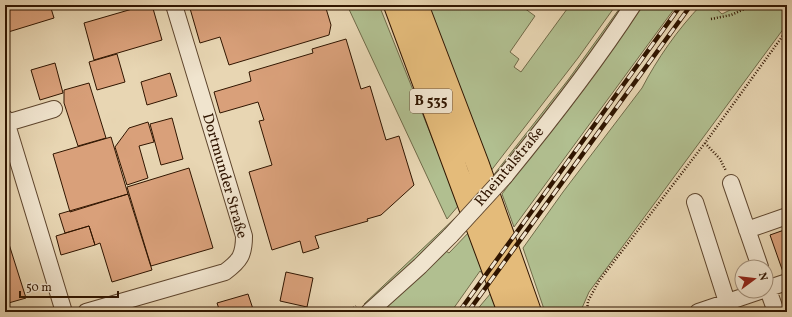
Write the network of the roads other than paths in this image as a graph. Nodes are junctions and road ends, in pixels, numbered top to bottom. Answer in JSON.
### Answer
{"nodes":[{"id":1,"x":174,"y":5,"type":"edge"},
{"id":2,"x":395,"y":5,"type":"edge"},
{"id":3,"x":417,"y":5,"type":"edge"},
{"id":4,"x":633,"y":5,"type":"edge"},
{"id":5,"x":54,"y":109,"type":"dead end"},
{"id":6,"x":6,"y":120,"type":"edge"},
{"id":7,"x":731,"y":183,"type":"road end"},
{"id":8,"x":695,"y":202,"type":"dead end"},
{"id":9,"x":787,"y":216,"type":"edge"},
{"id":10,"x":747,"y":230,"type":"junction"},
{"id":11,"x":757,"y":259,"type":"edge"},
{"id":12,"x":787,"y":282,"type":"edge"},
{"id":13,"x":774,"y":286,"type":"edge"},
{"id":14,"x":735,"y":299,"type":"edge"},
{"id":15,"x":770,"y":299,"type":"edge"},
{"id":16,"x":727,"y":302,"type":"junction"},
{"id":17,"x":64,"y":312,"type":"edge"},
{"id":18,"x":86,"y":312,"type":"edge"},
{"id":19,"x":369,"y":312,"type":"edge"},
{"id":20,"x":508,"y":312,"type":"edge"},
{"id":21,"x":530,"y":312,"type":"edge"},
{"id":22,"x":698,"y":312,"type":"edge"},
{"id":23,"x":776,"y":312,"type":"edge"}],
"edges":[{"from":1,"to":18,"type":"street","name":"Dortmunder Straße"},
{"from":2,"to":20,"type":"highway","number":"B 535"},
{"from":3,"to":21,"type":"highway","number":"B 535"},
{"from":4,"to":19,"type":"street","name":"Rheintalstraße","bridge":true},
{"from":5,"to":6,"type":"street"},
{"from":6,"to":17,"type":"street"},
{"from":7,"to":10,"type":"street"},
{"from":8,"to":16,"type":"street"},
{"from":9,"to":10,"type":"street"},
{"from":10,"to":11,"type":"street"},
{"from":12,"to":13,"type":"street"},
{"from":14,"to":16,"type":"street"},
{"from":15,"to":23,"type":"street"},
{"from":16,"to":22,"type":"street"}]}
